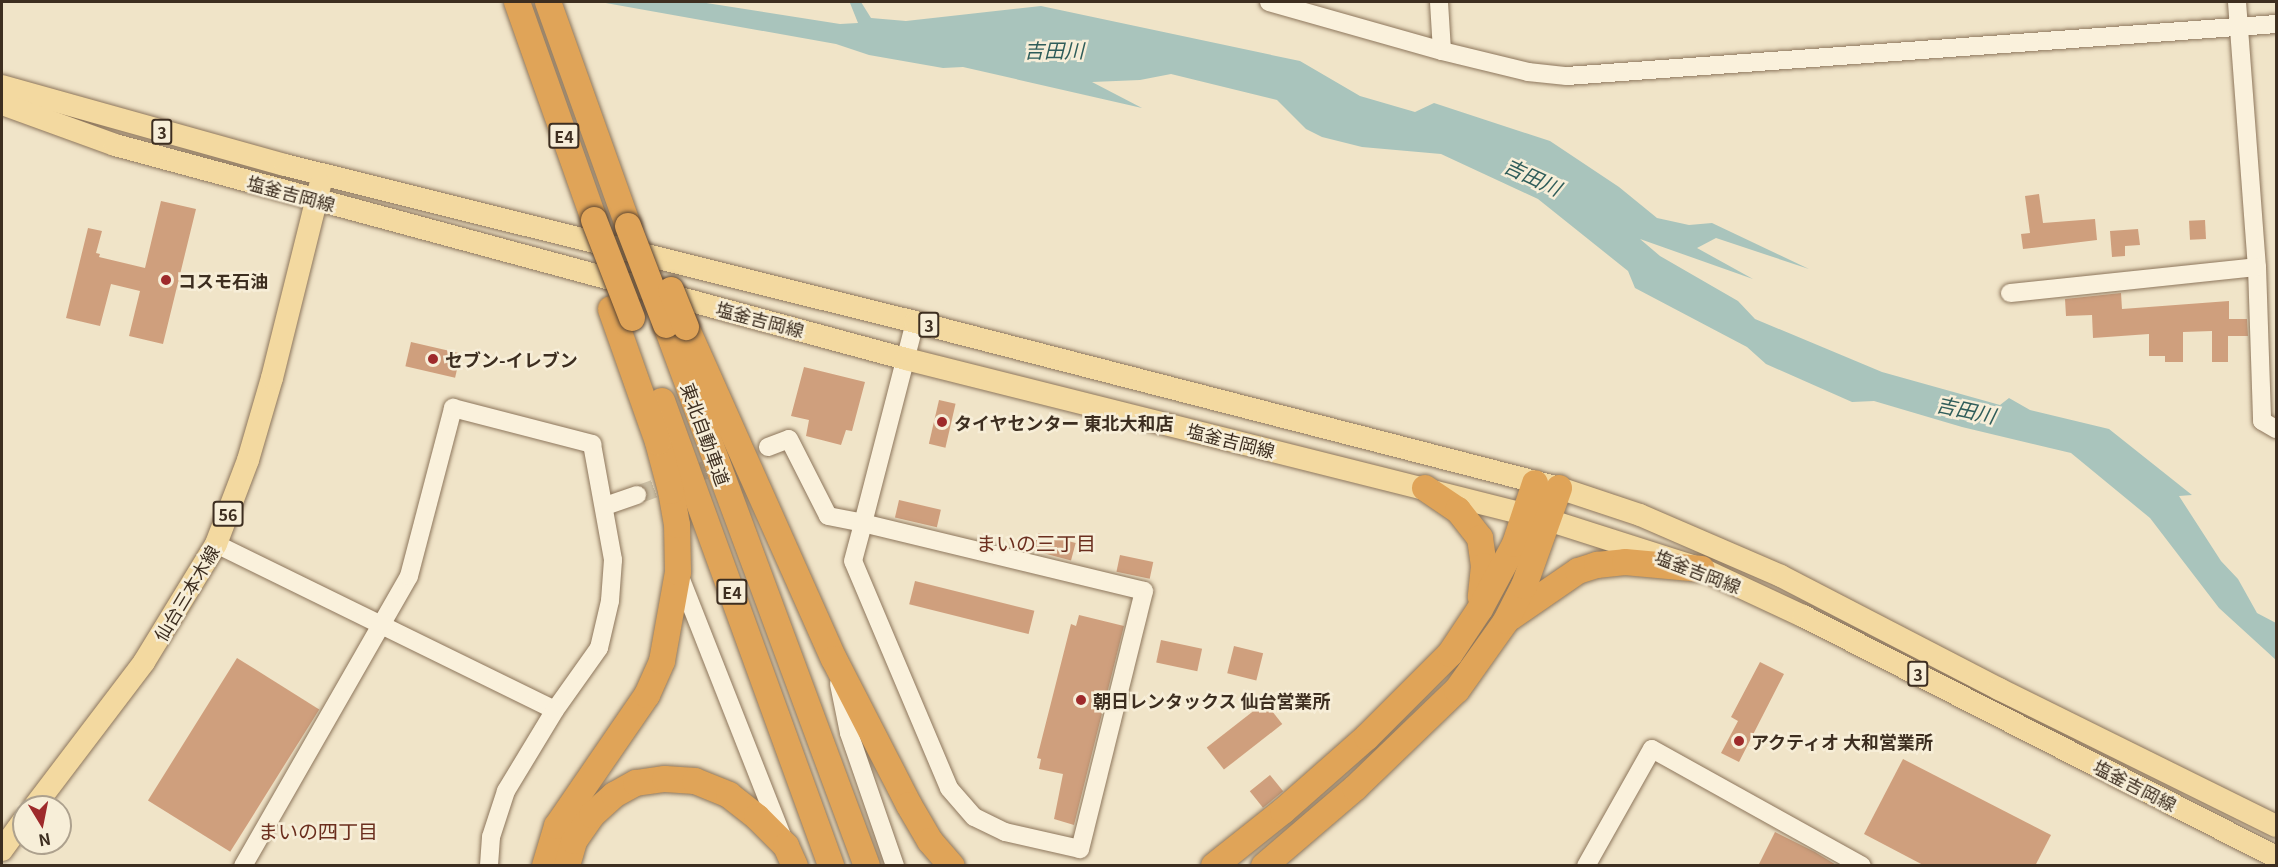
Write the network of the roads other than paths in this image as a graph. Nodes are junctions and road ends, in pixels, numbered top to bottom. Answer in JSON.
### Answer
{"nodes":[{"id":1,"x":517,"y":2,"type":"edge"},
{"id":2,"x":548,"y":2,"type":"edge"},
{"id":3,"x":1269,"y":2,"type":"edge"},
{"id":4,"x":1439,"y":2,"type":"edge"},
{"id":5,"x":2237,"y":2,"type":"edge"},
{"id":6,"x":2277,"y":24,"type":"edge"},
{"id":7,"x":2238,"y":26,"type":"junction"},
{"id":8,"x":1442,"y":51,"type":"junction"},
{"id":9,"x":2,"y":86,"type":"edge"},
{"id":10,"x":2,"y":104,"type":"edge"},
{"id":11,"x":322,"y":174,"type":"junction"},
{"id":12,"x":317,"y":199,"type":"junction"},
{"id":13,"x":2257,"y":267,"type":"junction"},
{"id":14,"x":2010,"y":293,"type":"dead end"},
{"id":15,"x":621,"y":314,"type":"junction"},
{"id":16,"x":915,"y":322,"type":"junction"},
{"id":17,"x":676,"y":326,"type":"junction"},
{"id":18,"x":906,"y":359,"type":"junction"},
{"id":19,"x":2277,"y":429,"type":"edge"},
{"id":20,"x":768,"y":447,"type":"tunnel mouth"},
{"id":21,"x":1547,"y":486,"type":"junction"},
{"id":22,"x":1425,"y":488,"type":"junction"},
{"id":23,"x":637,"y":495,"type":"tunnel mouth"},
{"id":24,"x":606,"y":506,"type":"junction"},
{"id":25,"x":1536,"y":516,"type":"junction"},
{"id":26,"x":863,"y":523,"type":"junction"},
{"id":27,"x":216,"y":544,"type":"junction"},
{"id":28,"x":1702,"y":569,"type":"junction"},
{"id":29,"x":678,"y":572,"type":"junction"},
{"id":30,"x":1480,"y":609,"type":"junction"},
{"id":31,"x":1506,"y":621,"type":"junction"},
{"id":32,"x":381,"y":626,"type":"junction"},
{"id":33,"x":834,"y":659,"type":"junction"},
{"id":34,"x":555,"y":710,"type":"junction"},
{"id":35,"x":43,"y":795,"type":"edge"},
{"id":36,"x":2277,"y":826,"type":"edge"},
{"id":37,"x":12,"y":836,"type":"edge"},
{"id":38,"x":2,"y":850,"type":"edge"},
{"id":39,"x":791,"y":856,"type":"edge"},
{"id":40,"x":2277,"y":857,"type":"edge"},
{"id":41,"x":243,"y":866,"type":"edge"},
{"id":42,"x":489,"y":866,"type":"edge"},
{"id":43,"x":544,"y":866,"type":"edge"},
{"id":44,"x":567,"y":866,"type":"edge"},
{"id":45,"x":831,"y":866,"type":"edge"},
{"id":46,"x":867,"y":866,"type":"edge"},
{"id":47,"x":895,"y":866,"type":"edge"},
{"id":48,"x":952,"y":866,"type":"edge"},
{"id":49,"x":1214,"y":866,"type":"edge"},
{"id":50,"x":1264,"y":866,"type":"edge"},
{"id":51,"x":1586,"y":866,"type":"edge"},
{"id":52,"x":1862,"y":866,"type":"edge"}],
"edges":[{"from":1,"to":15,"type":"highway","name":"東北自動車道","number":"E4","bridge":true},
{"from":2,"to":17,"type":"highway","name":"東北自動車道","number":"E4","bridge":true},
{"from":3,"to":8,"type":"street"},
{"from":4,"to":8,"type":"street"},
{"from":5,"to":7,"type":"street"},
{"from":6,"to":7,"type":"street"},
{"from":7,"to":8,"type":"street"},
{"from":7,"to":13,"type":"street"},
{"from":9,"to":11,"type":"main road","name":"塩釜吉岡線","number":"3"},
{"from":10,"to":12,"type":"main road","name":"塩釜吉岡線","number":"3"},
{"from":11,"to":12,"type":"main road","name":"仙台三本木線","number":"56"},
{"from":11,"to":16,"type":"main road","name":"塩釜吉岡線","number":"3"},
{"from":12,"to":18,"type":"main road","name":"塩釜吉岡線","number":"3"},
{"from":12,"to":27,"type":"main road","name":"仙台三本木線","number":"56"},
{"from":13,"to":14,"type":"street"},
{"from":13,"to":19,"type":"street"},
{"from":15,"to":29,"type":"highway"},
{"from":15,"to":45,"type":"highway","name":"東北自動車道","number":"E4"},
{"from":16,"to":18,"type":"street"},
{"from":16,"to":21,"type":"main road","name":"塩釜吉岡線","number":"3"},
{"from":17,"to":33,"type":"highway"},
{"from":17,"to":46,"type":"highway","name":"東北自動車道","number":"E4"},
{"from":18,"to":22,"type":"main road","name":"塩釜吉岡線","number":"3"},
{"from":18,"to":26,"type":"street"},
{"from":20,"to":26,"type":"street"},
{"from":21,"to":25,"type":"highway"},
{"from":21,"to":36,"type":"main road","name":"塩釜吉岡線","number":"3"},
{"from":22,"to":25,"type":"main road","name":"塩釜吉岡線","number":"3"},
{"from":22,"to":30,"type":"highway"},
{"from":23,"to":24,"type":"street"},
{"from":24,"to":32,"type":"street"},
{"from":24,"to":34,"type":"street"},
{"from":25,"to":28,"type":"main road","name":"塩釜吉岡線","number":"3"},
{"from":25,"to":30,"type":"highway"},
{"from":25,"to":31,"type":"highway"},
{"from":26,"to":26,"type":"street"},
{"from":27,"to":32,"type":"street"},
{"from":27,"to":35,"type":"main road","name":"仙台三本木線","number":"56"},
{"from":28,"to":31,"type":"highway"},
{"from":28,"to":40,"type":"main road","name":"塩釜吉岡線","number":"3"},
{"from":29,"to":39,"type":"street"},
{"from":29,"to":43,"type":"highway"},
{"from":30,"to":49,"type":"highway"},
{"from":31,"to":50,"type":"highway"},
{"from":32,"to":34,"type":"street"},
{"from":32,"to":41,"type":"street"},
{"from":33,"to":47,"type":"street"},
{"from":33,"to":48,"type":"highway"},
{"from":34,"to":42,"type":"street"},
{"from":37,"to":38,"type":"main road"},
{"from":39,"to":44,"type":"highway"},
{"from":51,"to":52,"type":"street"}]}
